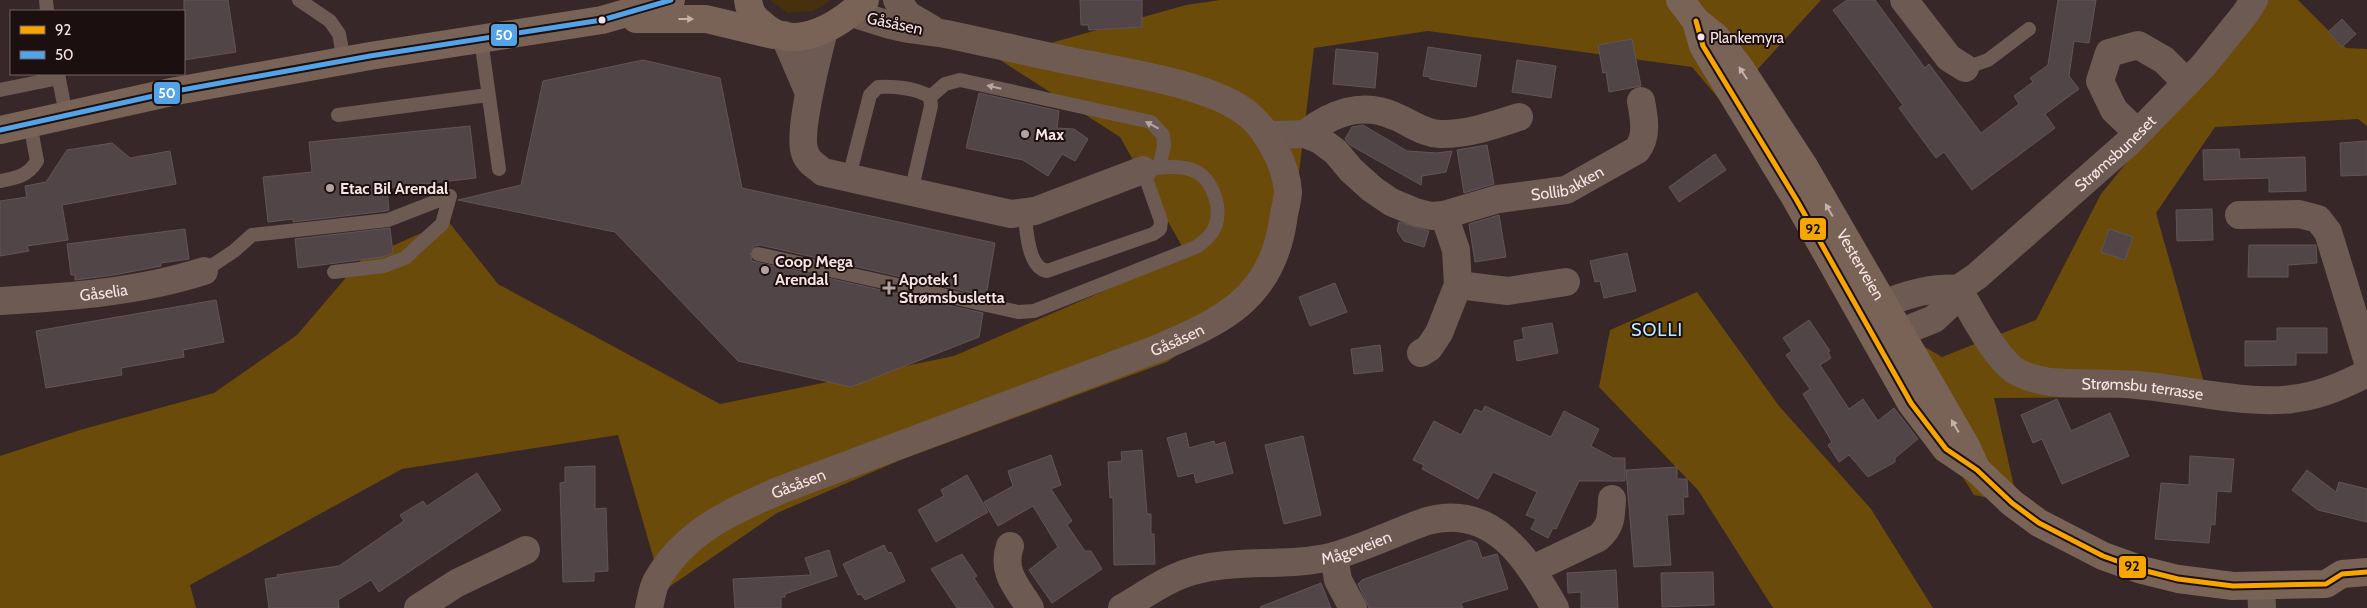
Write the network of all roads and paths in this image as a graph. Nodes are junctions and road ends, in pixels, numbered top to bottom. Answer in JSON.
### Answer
{"nodes":[{"id":1,"x":300,"y":0,"type":"edge"},
{"id":2,"x":671,"y":0,"type":"edge"},
{"id":3,"x":748,"y":0,"type":"edge"},
{"id":4,"x":897,"y":0,"type":"edge"},
{"id":5,"x":1904,"y":0,"type":"edge"},
{"id":6,"x":2254,"y":0,"type":"edge"},
{"id":7,"x":858,"y":6,"type":"edge"},
{"id":8,"x":1688,"y":11,"type":"edge"},
{"id":9,"x":602,"y":20,"type":"junction"},
{"id":10,"x":2029,"y":29,"type":"dead end"},
{"id":11,"x":824,"y":30,"type":"junction"},
{"id":12,"x":938,"y":32,"type":"junction"},
{"id":13,"x":778,"y":35,"type":"junction"},
{"id":14,"x":481,"y":39,"type":"junction"},
{"id":15,"x":344,"y":60,"type":"junction"},
{"id":16,"x":1965,"y":68,"type":"joint"},
{"id":17,"x":59,"y":76,"type":"edge"},
{"id":18,"x":2186,"y":82,"type":"junction"},
{"id":19,"x":0,"y":90,"type":"edge"},
{"id":20,"x":808,"y":93,"type":"junction"},
{"id":21,"x":488,"y":95,"type":"junction"},
{"id":22,"x":930,"y":97,"type":"junction"},
{"id":23,"x":1642,"y":102,"type":"dead end"},
{"id":24,"x":338,"y":114,"type":"dead end"},
{"id":25,"x":66,"y":115,"type":"junction"},
{"id":26,"x":1519,"y":117,"type":"dead end"},
{"id":27,"x":30,"y":123,"type":"junction"},
{"id":28,"x":0,"y":130,"type":"edge"},
{"id":29,"x":2138,"y":132,"type":"junction"},
{"id":30,"x":1305,"y":134,"type":"junction"},
{"id":31,"x":1268,"y":138,"type":"junction"},
{"id":32,"x":1151,"y":168,"type":"junction"},
{"id":33,"x":499,"y":169,"type":"dead end"},
{"id":34,"x":849,"y":177,"type":"junction"},
{"id":35,"x":0,"y":181,"type":"edge"},
{"id":36,"x":911,"y":192,"type":"junction"},
{"id":37,"x":1025,"y":214,"type":"junction"},
{"id":38,"x":1444,"y":214,"type":"junction"},
{"id":39,"x":2239,"y":215,"type":"dead end"},
{"id":40,"x":758,"y":254,"type":"dead end"},
{"id":41,"x":204,"y":271,"type":"joint"},
{"id":42,"x":334,"y":272,"type":"dead end"},
{"id":43,"x":1566,"y":282,"type":"dead end"},
{"id":44,"x":1458,"y":285,"type":"junction"},
{"id":45,"x":1958,"y":289,"type":"junction"},
{"id":46,"x":0,"y":301,"type":"edge"},
{"id":47,"x":1873,"y":309,"type":"junction"},
{"id":48,"x":1889,"y":337,"type":"junction"},
{"id":49,"x":1421,"y":354,"type":"dead end"},
{"id":50,"x":2367,"y":359,"type":"edge"},
{"id":51,"x":2367,"y":373,"type":"edge"},
{"id":52,"x":1612,"y":498,"type":"dead end"},
{"id":53,"x":1010,"y":546,"type":"dead end"},
{"id":54,"x":526,"y":550,"type":"dead end"},
{"id":55,"x":1334,"y":556,"type":"junction"},
{"id":56,"x":1533,"y":570,"type":"junction"},
{"id":57,"x":2367,"y":572,"type":"edge"},
{"id":58,"x":2326,"y":584,"type":"junction"},
{"id":59,"x":2367,"y":589,"type":"edge"},
{"id":60,"x":2262,"y":597,"type":"edge"},
{"id":61,"x":418,"y":608,"type":"edge"},
{"id":62,"x":649,"y":608,"type":"edge"},
{"id":63,"x":1030,"y":608,"type":"edge"},
{"id":64,"x":1122,"y":608,"type":"edge"},
{"id":65,"x":1353,"y":608,"type":"edge"},
{"id":66,"x":1555,"y":608,"type":"edge"}],
"edges":[{"from":1,"to":15,"type":"lane"},
{"from":2,"to":9,"type":"main road"},
{"from":3,"to":13,"type":"main road"},
{"from":4,"to":12,"type":"street","name":"Gåsåsen"},
{"from":5,"to":16,"type":"street"},
{"from":6,"to":18,"type":"street","name":"Strømsbuneset"},
{"from":7,"to":11,"type":"main road"},
{"from":7,"to":12,"type":"street","name":"Gåsåsen"},
{"from":8,"to":47,"type":"main road","name":"Vesterveien"},
{"from":9,"to":13,"type":"main road","one_way":true},
{"from":9,"to":14,"type":"main road"},
{"from":10,"to":16,"type":"lane"},
{"from":11,"to":13,"type":"main road"},
{"from":11,"to":20,"type":"street"},
{"from":12,"to":31,"type":"street","name":"Gåsåsen"},
{"from":13,"to":20,"type":"street"},
{"from":14,"to":15,"type":"main road"},
{"from":14,"to":21,"type":"lane"},
{"from":15,"to":25,"type":"main road"},
{"from":17,"to":19,"type":"lane"},
{"from":17,"to":25,"type":"lane"},
{"from":18,"to":29,"type":"street","name":"Strømsbuneset"},
{"from":18,"to":29,"type":"street"},
{"from":20,"to":34,"type":"street"},
{"from":21,"to":24,"type":"lane"},
{"from":21,"to":33,"type":"lane"},
{"from":32,"to":22,"type":"lane","one_way":true},
{"from":22,"to":34,"type":"lane"},
{"from":22,"to":36,"type":"lane"},
{"from":23,"to":38,"type":"street","name":"Sollibakken"},
{"from":25,"to":27,"type":"main road"},
{"from":26,"to":30,"type":"street"},
{"from":27,"to":28,"type":"main road"},
{"from":27,"to":35,"type":"lane"},
{"from":29,"to":45,"type":"street","name":"Strømsbuneset"},
{"from":30,"to":31,"type":"street","name":"Sollibakken"},
{"from":30,"to":38,"type":"street","name":"Sollibakken"},
{"from":31,"to":62,"type":"street","name":"Gåsåsen"},
{"from":32,"to":37,"type":"street"},
{"from":32,"to":37,"type":"lane"},
{"from":32,"to":40,"type":"lane"},
{"from":34,"to":36,"type":"street"},
{"from":36,"to":37,"type":"street"},
{"from":38,"to":44,"type":"street"},
{"from":39,"to":50,"type":"street"},
{"from":41,"to":42,"type":"lane"},
{"from":41,"to":46,"type":"street","name":"Gåselia"},
{"from":43,"to":44,"type":"street"},
{"from":44,"to":49,"type":"street"},
{"from":45,"to":47,"type":"street"},
{"from":45,"to":48,"type":"street","name":"Strømsbuneset"},
{"from":45,"to":51,"type":"street","name":"Strømsbu terrasse"},
{"from":47,"to":48,"type":"main road","name":"Vesterveien"},
{"from":48,"to":60,"type":"main road","name":"Vesterveien"},
{"from":52,"to":56,"type":"street"},
{"from":53,"to":63,"type":"street"},
{"from":54,"to":61,"type":"street"},
{"from":55,"to":56,"type":"street","name":"Mågeveien"},
{"from":55,"to":64,"type":"street","name":"Mågeveien"},
{"from":55,"to":65,"type":"street"},
{"from":56,"to":66,"type":"street","name":"Mågeveien"},
{"from":57,"to":58,"type":"main road","name":"Vesterveien"},
{"from":58,"to":59,"type":"main road","name":"Vesterveien"},
{"from":58,"to":60,"type":"main road","name":"Vesterveien"}]}
